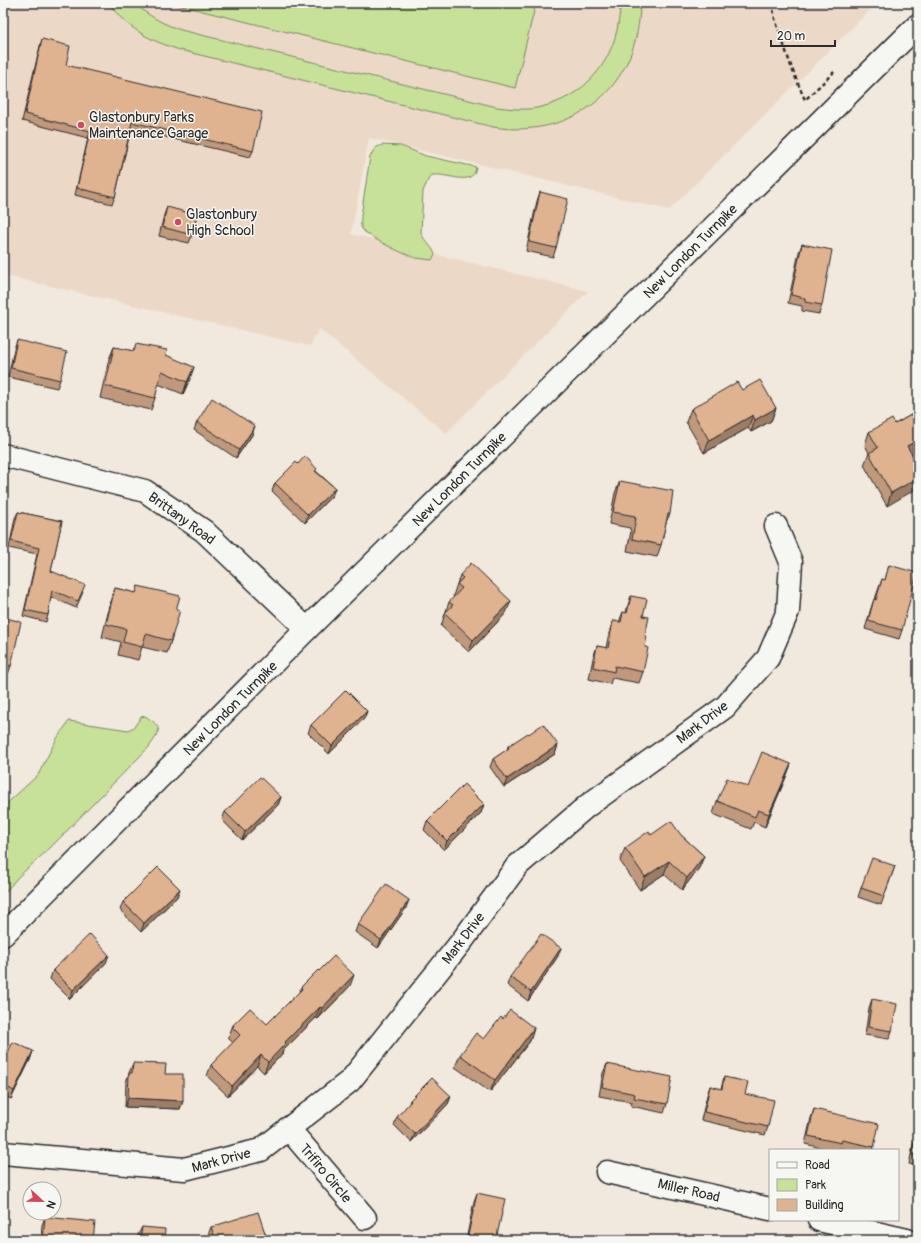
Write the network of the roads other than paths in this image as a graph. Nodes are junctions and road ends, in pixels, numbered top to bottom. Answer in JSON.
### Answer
{"nodes":[{"id":1,"x":918,"y":25,"type":"edge"},
{"id":2,"x":3,"y":455,"type":"edge"},
{"id":3,"x":776,"y":526,"type":"dead end"},
{"id":4,"x":307,"y":629,"type":"junction"},
{"id":5,"x":3,"y":935,"type":"edge"},
{"id":6,"x":288,"y":1128,"type":"junction"},
{"id":7,"x":3,"y":1152,"type":"edge"},
{"id":8,"x":607,"y":1172,"type":"dead end"},
{"id":9,"x":769,"y":1209,"type":"edge"},
{"id":10,"x":364,"y":1218,"type":"dead end"},
{"id":11,"x":824,"y":1221,"type":"edge"},
{"id":12,"x":907,"y":1240,"type":"edge"}],
"edges":[{"from":1,"to":4,"type":"street","name":"New London Turnpike"},
{"from":2,"to":4,"type":"street","name":"Brittany Road"},
{"from":3,"to":6,"type":"street","name":"Mark Drive"},
{"from":4,"to":5,"type":"street","name":"New London Turnpike"},
{"from":6,"to":7,"type":"street","name":"Mark Drive"},
{"from":6,"to":10,"type":"street","name":"Trifiro Circle"},
{"from":8,"to":9,"type":"street","name":"Miller Road"},
{"from":11,"to":12,"type":"street"}]}
